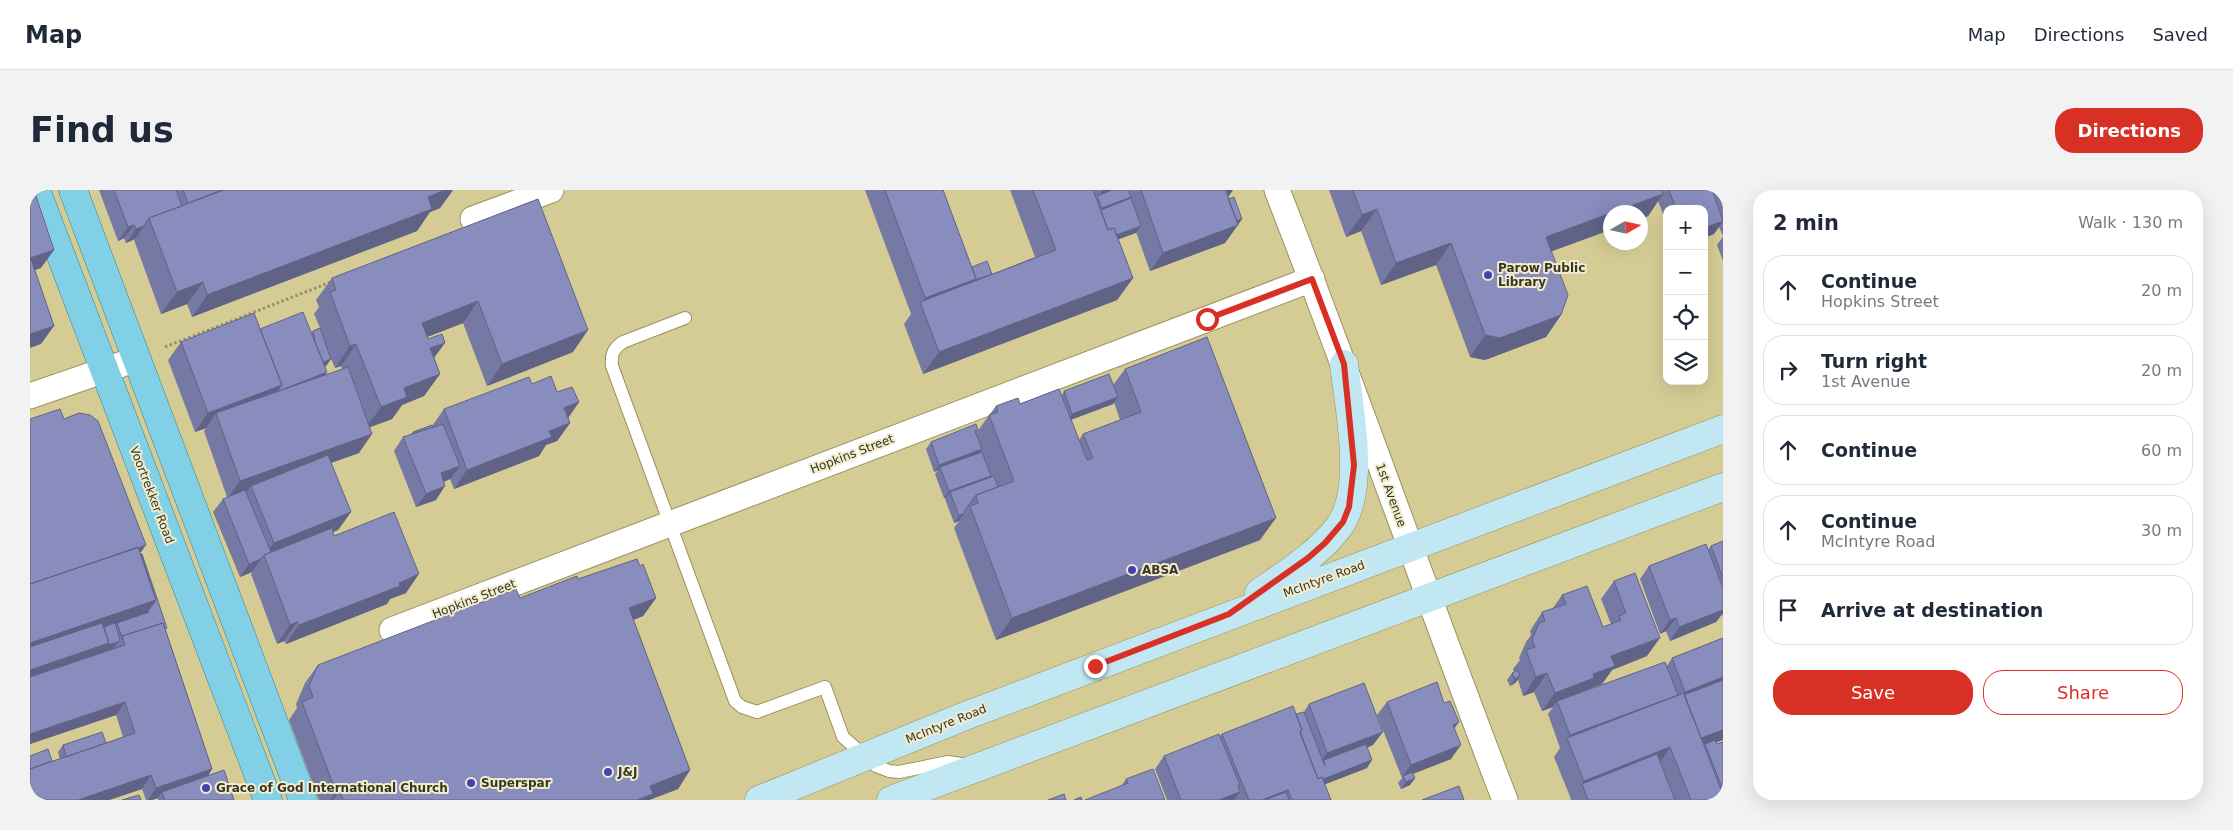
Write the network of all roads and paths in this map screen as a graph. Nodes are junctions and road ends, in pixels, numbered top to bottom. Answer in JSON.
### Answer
{"nodes":[{"id":1,"x":36,"y":190,"type":"edge"},
{"id":2,"x":73,"y":190,"type":"edge"},
{"id":3,"x":551,"y":190,"type":"edge"},
{"id":4,"x":1278,"y":190,"type":"edge"},
{"id":5,"x":473,"y":219,"type":"dead end"},
{"id":6,"x":339,"y":279,"type":"edge"},
{"id":7,"x":1312,"y":279,"type":"junction"},
{"id":8,"x":685,"y":318,"type":"dead end"},
{"id":9,"x":137,"y":359,"type":"junction"},
{"id":10,"x":1344,"y":364,"type":"junction"},
{"id":11,"x":106,"y":371,"type":"junction"},
{"id":12,"x":30,"y":396,"type":"edge"},
{"id":13,"x":1723,"y":429,"type":"edge"},
{"id":14,"x":1723,"y":487,"type":"edge"},
{"id":15,"x":670,"y":524,"type":"junction"},
{"id":16,"x":1410,"y":548,"type":"junction"},
{"id":17,"x":1429,"y":599,"type":"junction"},
{"id":18,"x":1229,"y":614,"type":"junction"},
{"id":19,"x":392,"y":630,"type":"dead end"},
{"id":20,"x":865,"y":757,"type":"junction"},
{"id":21,"x":978,"y":766,"type":"junction"},
{"id":22,"x":268,"y":800,"type":"edge"},
{"id":23,"x":302,"y":800,"type":"edge"},
{"id":24,"x":759,"y":800,"type":"edge"},
{"id":25,"x":891,"y":800,"type":"edge"},
{"id":26,"x":1505,"y":800,"type":"edge"}],
"edges":[{"from":1,"to":11,"type":"main road","name":"Voortrekker Road"},
{"from":2,"to":9,"type":"main road"},
{"from":3,"to":5,"type":"street"},
{"from":4,"to":7,"type":"street","name":"1st Avenue"},
{"from":6,"to":9,"type":"path"},
{"from":7,"to":10,"type":"street","name":"1st Avenue"},
{"from":7,"to":15,"type":"street","name":"Hopkins Street"},
{"from":8,"to":15,"type":"lane"},
{"from":9,"to":11,"type":"street"},
{"from":9,"to":23,"type":"main road"},
{"from":10,"to":16,"type":"street","name":"1st Avenue"},
{"from":10,"to":18,"type":"main road"},
{"from":11,"to":12,"type":"street"},
{"from":11,"to":22,"type":"main road","name":"Voortrekker Road"},
{"from":13,"to":16,"type":"main road","name":"McIntyre Road"},
{"from":14,"to":17,"type":"main road"},
{"from":15,"to":19,"type":"street","name":"Hopkins Street"},
{"from":15,"to":20,"type":"lane"},
{"from":16,"to":17,"type":"street","name":"1st Avenue"},
{"from":16,"to":18,"type":"main road","name":"McIntyre Road"},
{"from":17,"to":21,"type":"main road"},
{"from":17,"to":26,"type":"street","name":"1st Avenue"},
{"from":18,"to":20,"type":"main road","name":"McIntyre Road"},
{"from":20,"to":21,"type":"lane"},
{"from":20,"to":24,"type":"main road","name":"McIntyre Road"},
{"from":21,"to":25,"type":"main road"}]}
